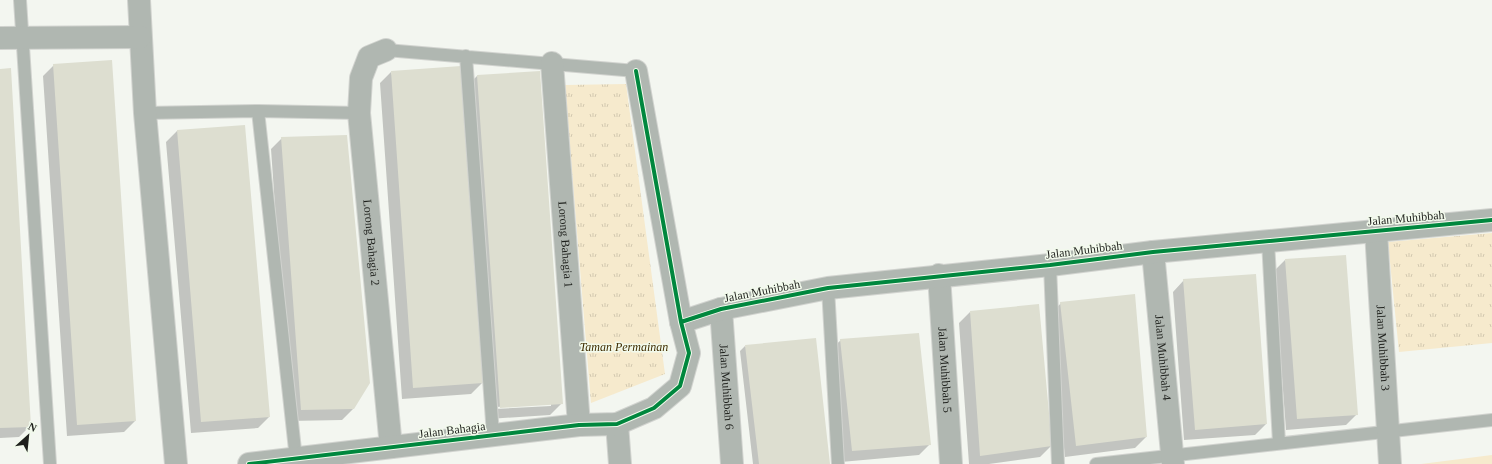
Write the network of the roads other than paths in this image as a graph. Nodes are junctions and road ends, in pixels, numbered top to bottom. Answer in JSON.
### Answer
{"nodes":[{"id":1,"x":20,"y":0,"type":"edge"},
{"id":2,"x":139,"y":0,"type":"edge"},
{"id":3,"x":140,"y":37,"type":"junction"},
{"id":4,"x":0,"y":38,"type":"edge"},
{"id":5,"x":22,"y":38,"type":"junction"},
{"id":6,"x":386,"y":50,"type":"joint"},
{"id":7,"x":466,"y":56,"type":"junction"},
{"id":8,"x":552,"y":63,"type":"junction"},
{"id":9,"x":636,"y":71,"type":"joint"},
{"id":10,"x":258,"y":111,"type":"junction"},
{"id":11,"x":145,"y":113,"type":"junction"},
{"id":12,"x":359,"y":113,"type":"junction"},
{"id":13,"x":1492,"y":220,"type":"edge"},
{"id":14,"x":1376,"y":231,"type":"junction"},
{"id":15,"x":1268,"y":241,"type":"junction"},
{"id":16,"x":1153,"y":252,"type":"junction"},
{"id":17,"x":1050,"y":265,"type":"junction"},
{"id":18,"x":939,"y":275,"type":"junction"},
{"id":19,"x":828,"y":288,"type":"junction"},
{"id":20,"x":721,"y":309,"type":"junction"},
{"id":21,"x":681,"y":322,"type":"junction"},
{"id":22,"x":1492,"y":420,"type":"edge"},
{"id":23,"x":617,"y":424,"type":"junction"},
{"id":24,"x":579,"y":425,"type":"junction"},
{"id":25,"x":1389,"y":432,"type":"junction"},
{"id":26,"x":494,"y":435,"type":"junction"},
{"id":27,"x":1278,"y":443,"type":"junction"},
{"id":28,"x":396,"y":453,"type":"edge"},
{"id":29,"x":296,"y":458,"type":"junction"},
{"id":30,"x":1173,"y":460,"type":"edge"},
{"id":31,"x":50,"y":464,"type":"edge"},
{"id":32,"x":176,"y":464,"type":"edge"},
{"id":33,"x":249,"y":464,"type":"edge"},
{"id":34,"x":620,"y":464,"type":"edge"},
{"id":35,"x":732,"y":464,"type":"edge"},
{"id":36,"x":838,"y":464,"type":"edge"},
{"id":37,"x":951,"y":464,"type":"edge"},
{"id":38,"x":1058,"y":464,"type":"edge"},
{"id":39,"x":1096,"y":464,"type":"edge"},
{"id":40,"x":1390,"y":464,"type":"edge"}],
"edges":[{"from":1,"to":5,"type":"lane"},
{"from":2,"to":3,"type":"street"},
{"from":3,"to":5,"type":"street"},
{"from":3,"to":11,"type":"street"},
{"from":4,"to":5,"type":"street"},
{"from":5,"to":31,"type":"lane"},
{"from":6,"to":7,"type":"lane"},
{"from":6,"to":12,"type":"street","name":"Lorong Bahagia 2"},
{"from":7,"to":8,"type":"lane"},
{"from":7,"to":26,"type":"lane"},
{"from":8,"to":9,"type":"lane"},
{"from":8,"to":24,"type":"street","name":"Lorong Bahagia 1"},
{"from":9,"to":21,"type":"street","name":"Jalan Bahagia"},
{"from":10,"to":11,"type":"lane"},
{"from":10,"to":12,"type":"lane"},
{"from":10,"to":29,"type":"lane"},
{"from":11,"to":32,"type":"street"},
{"from":12,"to":28,"type":"street","name":"Lorong Bahagia 2"},
{"from":13,"to":14,"type":"street","name":"Jalan Muhibbah"},
{"from":14,"to":15,"type":"street","name":"Jalan Muhibbah"},
{"from":14,"to":25,"type":"street","name":"Jalan Muhibbah 3"},
{"from":15,"to":16,"type":"street","name":"Jalan Muhibbah"},
{"from":15,"to":27,"type":"lane"},
{"from":16,"to":17,"type":"street","name":"Jalan Muhibbah"},
{"from":16,"to":30,"type":"street","name":"Jalan Muhibbah 4"},
{"from":17,"to":18,"type":"street","name":"Jalan Muhibbah"},
{"from":17,"to":38,"type":"lane"},
{"from":18,"to":19,"type":"street","name":"Jalan Muhibbah"},
{"from":18,"to":37,"type":"street","name":"Jalan Muhibbah 5"},
{"from":19,"to":20,"type":"street","name":"Jalan Muhibbah"},
{"from":19,"to":36,"type":"lane"},
{"from":20,"to":21,"type":"street","name":"Jalan Muhibbah"},
{"from":20,"to":35,"type":"street","name":"Jalan Muhibbah 6"},
{"from":21,"to":23,"type":"street","name":"Jalan Bahagia"},
{"from":22,"to":25,"type":"lane"},
{"from":23,"to":24,"type":"street","name":"Jalan Bahagia"},
{"from":23,"to":34,"type":"street"},
{"from":24,"to":26,"type":"street","name":"Jalan Bahagia"},
{"from":25,"to":27,"type":"lane"},
{"from":25,"to":40,"type":"street","name":"Jalan Muhibbah 3"},
{"from":26,"to":28,"type":"street","name":"Jalan Bahagia"},
{"from":27,"to":30,"type":"lane"},
{"from":28,"to":29,"type":"street","name":"Jalan Bahagia"},
{"from":29,"to":33,"type":"street","name":"Jalan Bahagia"},
{"from":30,"to":39,"type":"lane"}]}
